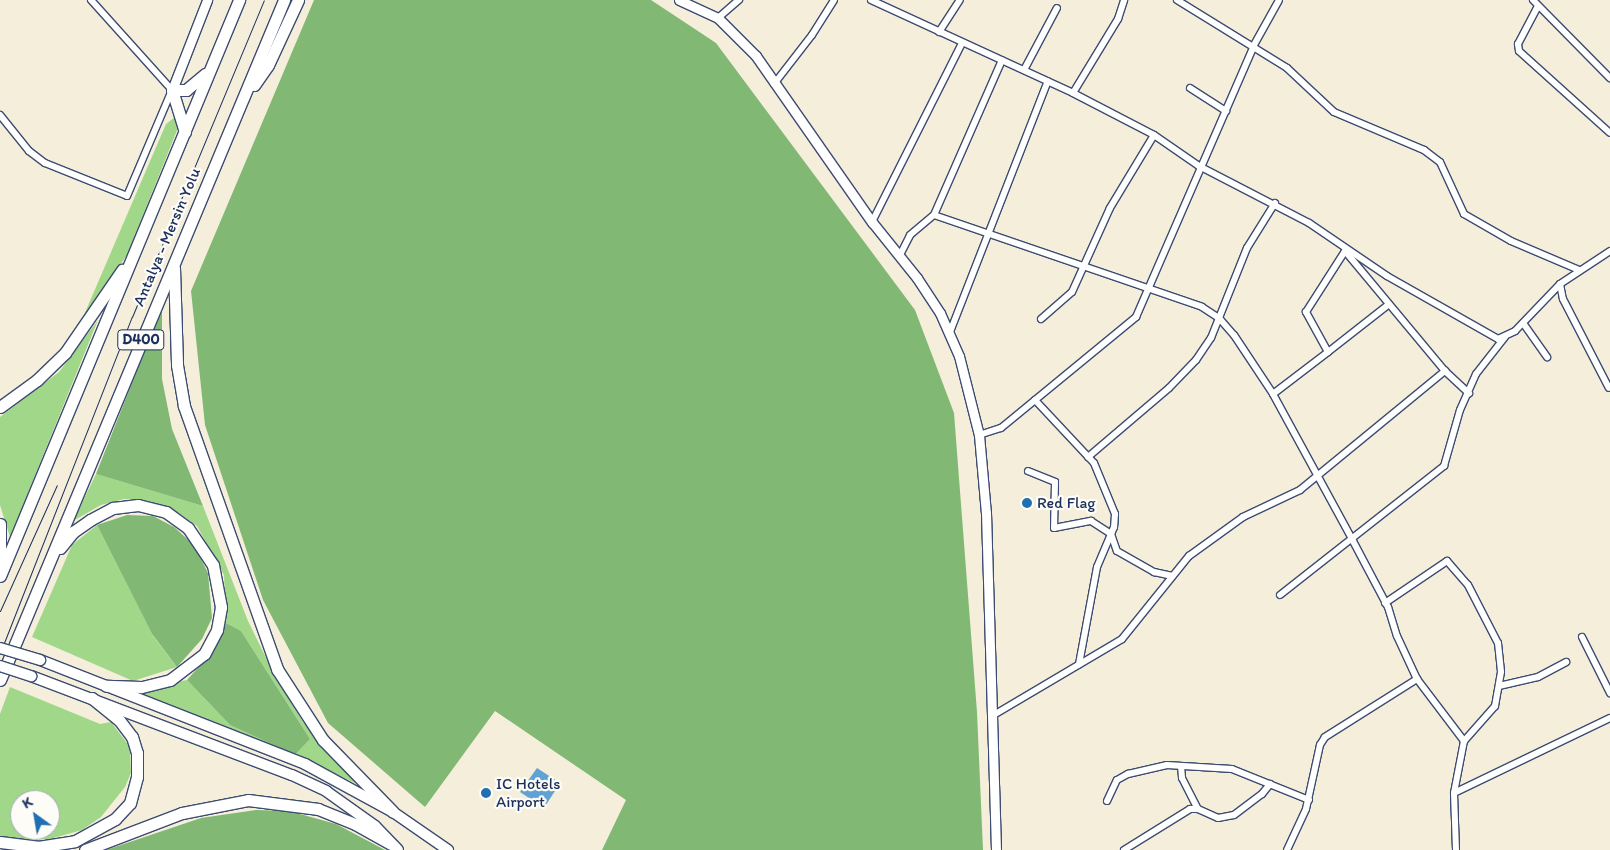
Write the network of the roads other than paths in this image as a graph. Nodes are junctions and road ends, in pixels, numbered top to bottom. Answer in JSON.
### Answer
{"nodes":[{"id":1,"x":91,"y":0,"type":"edge"},
{"id":2,"x":207,"y":0,"type":"edge"},
{"id":3,"x":233,"y":0,"type":"edge"},
{"id":4,"x":239,"y":0,"type":"edge"},
{"id":5,"x":284,"y":0,"type":"edge"},
{"id":6,"x":298,"y":0,"type":"edge"},
{"id":7,"x":679,"y":0,"type":"edge"},
{"id":8,"x":739,"y":0,"type":"edge"},
{"id":9,"x":834,"y":0,"type":"edge"},
{"id":10,"x":871,"y":0,"type":"edge"},
{"id":11,"x":960,"y":0,"type":"edge"},
{"id":12,"x":1124,"y":0,"type":"edge"},
{"id":13,"x":1177,"y":0,"type":"edge"},
{"id":14,"x":1279,"y":0,"type":"edge"},
{"id":15,"x":1532,"y":0,"type":"edge"},
{"id":16,"x":1538,"y":6,"type":"junction"},
{"id":17,"x":1058,"y":8,"type":"dead end"},
{"id":18,"x":718,"y":18,"type":"junction"},
{"id":19,"x":229,"y":20,"type":"junction"},
{"id":20,"x":939,"y":32,"type":"junction"},
{"id":21,"x":962,"y":43,"type":"junction"},
{"id":22,"x":1254,"y":45,"type":"junction"},
{"id":23,"x":1002,"y":60,"type":"junction"},
{"id":24,"x":1024,"y":70,"type":"junction"},
{"id":25,"x":209,"y":71,"type":"junction"},
{"id":26,"x":1610,"y":78,"type":"edge"},
{"id":27,"x":1048,"y":81,"type":"junction"},
{"id":28,"x":774,"y":84,"type":"junction"},
{"id":29,"x":1190,"y":88,"type":"dead end"},
{"id":30,"x":172,"y":90,"type":"junction"},
{"id":31,"x":1074,"y":93,"type":"junction"},
{"id":32,"x":242,"y":103,"type":"junction"},
{"id":33,"x":1226,"y":111,"type":"junction"},
{"id":34,"x":0,"y":115,"type":"edge"},
{"id":35,"x":185,"y":132,"type":"junction"},
{"id":36,"x":1610,"y":132,"type":"edge"},
{"id":37,"x":1154,"y":135,"type":"junction"},
{"id":38,"x":1199,"y":166,"type":"junction"},
{"id":39,"x":1275,"y":203,"type":"junction"},
{"id":40,"x":934,"y":215,"type":"junction"},
{"id":41,"x":872,"y":222,"type":"junction"},
{"id":42,"x":988,"y":235,"type":"junction"},
{"id":43,"x":138,"y":246,"type":"junction"},
{"id":44,"x":1346,"y":251,"type":"junction"},
{"id":45,"x":1609,"y":253,"type":"edge"},
{"id":46,"x":900,"y":255,"type":"junction"},
{"id":47,"x":174,"y":261,"type":"junction"},
{"id":48,"x":1084,"y":267,"type":"junction"},
{"id":49,"x":1579,"y":270,"type":"junction"},
{"id":50,"x":1560,"y":284,"type":"junction"},
{"id":51,"x":1146,"y":289,"type":"junction"},
{"id":52,"x":1388,"y":305,"type":"junction"},
{"id":53,"x":1219,"y":318,"type":"junction"},
{"id":54,"x":1041,"y":319,"type":"dead end"},
{"id":55,"x":1522,"y":323,"type":"junction"},
{"id":56,"x":950,"y":332,"type":"junction"},
{"id":57,"x":1505,"y":337,"type":"junction"},
{"id":58,"x":1328,"y":352,"type":"junction"},
{"id":59,"x":1547,"y":357,"type":"dead end"},
{"id":60,"x":1445,"y":371,"type":"junction"},
{"id":61,"x":1609,"y":388,"type":"dead end"},
{"id":62,"x":1469,"y":393,"type":"junction"},
{"id":63,"x":1273,"y":394,"type":"junction"},
{"id":64,"x":1036,"y":400,"type":"junction"},
{"id":65,"x":0,"y":407,"type":"edge"},
{"id":66,"x":979,"y":435,"type":"junction"},
{"id":67,"x":1088,"y":457,"type":"junction"},
{"id":68,"x":1028,"y":471,"type":"dead end"},
{"id":69,"x":1318,"y":477,"type":"junction"},
{"id":70,"x":0,"y":524,"type":"edge"},
{"id":71,"x":1111,"y":534,"type":"junction"},
{"id":72,"x":1353,"y":541,"type":"junction"},
{"id":73,"x":53,"y":557,"type":"junction"},
{"id":74,"x":0,"y":565,"type":"edge"},
{"id":75,"x":0,"y":576,"type":"edge"},
{"id":76,"x":1173,"y":576,"type":"junction"},
{"id":77,"x":1280,"y":595,"type":"dead end"},
{"id":78,"x":1386,"y":603,"type":"junction"},
{"id":79,"x":1582,"y":637,"type":"dead end"},
{"id":80,"x":0,"y":648,"type":"edge"},
{"id":81,"x":1566,"y":662,"type":"dead end"},
{"id":82,"x":1079,"y":664,"type":"junction"},
{"id":83,"x":0,"y":666,"type":"edge"},
{"id":84,"x":1418,"y":679,"type":"junction"},
{"id":85,"x":0,"y":680,"type":"edge"},
{"id":86,"x":106,"y":686,"type":"junction"},
{"id":87,"x":1499,"y":686,"type":"junction"},
{"id":88,"x":1610,"y":693,"type":"edge"},
{"id":89,"x":92,"y":698,"type":"junction"},
{"id":90,"x":992,"y":716,"type":"junction"},
{"id":91,"x":1610,"y":718,"type":"edge"},
{"id":92,"x":1464,"y":741,"type":"junction"},
{"id":93,"x":1181,"y":766,"type":"junction"},
{"id":94,"x":1270,"y":784,"type":"junction"},
{"id":95,"x":1454,"y":793,"type":"junction"},
{"id":96,"x":1309,"y":800,"type":"junction"},
{"id":97,"x":1107,"y":802,"type":"dead end"},
{"id":98,"x":1198,"y":809,"type":"junction"},
{"id":99,"x":393,"y":812,"type":"junction"},
{"id":100,"x":0,"y":842,"type":"edge"},
{"id":101,"x":395,"y":847,"type":"edge"},
{"id":102,"x":1134,"y":848,"type":"edge"},
{"id":103,"x":85,"y":850,"type":"edge"},
{"id":104,"x":448,"y":850,"type":"edge"},
{"id":105,"x":996,"y":850,"type":"edge"},
{"id":106,"x":1124,"y":850,"type":"edge"},
{"id":107,"x":1287,"y":850,"type":"edge"},
{"id":108,"x":1456,"y":850,"type":"edge"}],
"edges":[{"from":1,"to":30,"type":"street"},
{"from":2,"to":30,"type":"street"},
{"from":3,"to":19,"type":"highway"},
{"from":4,"to":19,"type":"highway","name":"Antalya - Mersin Yolu","number":"D400"},
{"from":5,"to":32,"type":"highway","name":"Antalya - Mersin Yolu","number":"D400"},
{"from":6,"to":32,"type":"highway"},
{"from":7,"to":18,"type":"street"},
{"from":8,"to":18,"type":"street"},
{"from":9,"to":28,"type":"street"},
{"from":10,"to":20,"type":"street"},
{"from":11,"to":20,"type":"street"},
{"from":12,"to":31,"type":"street"},
{"from":13,"to":22,"type":"street"},
{"from":14,"to":22,"type":"street"},
{"from":15,"to":16,"type":"street"},
{"from":16,"to":26,"type":"street"},
{"from":16,"to":36,"type":"street"},
{"from":17,"to":24,"type":"street"},
{"from":18,"to":28,"type":"street"},
{"from":19,"to":25,"type":"highway","name":"Antalya - Mersin Yolu","number":"D400"},
{"from":20,"to":21,"type":"street"},
{"from":21,"to":23,"type":"street"},
{"from":21,"to":41,"type":"street"},
{"from":22,"to":33,"type":"street"},
{"from":22,"to":49,"type":"street"},
{"from":23,"to":24,"type":"street"},
{"from":23,"to":40,"type":"street"},
{"from":24,"to":27,"type":"street"},
{"from":25,"to":30,"type":"highway"},
{"from":25,"to":35,"type":"highway","name":"Antalya - Mersin Yolu","number":"D400"},
{"from":27,"to":31,"type":"street"},
{"from":27,"to":42,"type":"street"},
{"from":28,"to":41,"type":"street"},
{"from":29,"to":33,"type":"street"},
{"from":30,"to":34,"type":"street"},
{"from":30,"to":35,"type":"highway"},
{"from":31,"to":37,"type":"street"},
{"from":32,"to":47,"type":"highway","name":"Antalya - Mersin Yolu","number":"D400"},
{"from":33,"to":38,"type":"street"},
{"from":35,"to":43,"type":"highway","name":"Antalya - Mersin Yolu","number":"D400"},
{"from":37,"to":38,"type":"street"},
{"from":37,"to":48,"type":"street"},
{"from":38,"to":39,"type":"street"},
{"from":38,"to":51,"type":"street"},
{"from":39,"to":44,"type":"street"},
{"from":39,"to":53,"type":"street"},
{"from":40,"to":42,"type":"street"},
{"from":40,"to":46,"type":"street"},
{"from":41,"to":46,"type":"street"},
{"from":42,"to":48,"type":"street"},
{"from":42,"to":56,"type":"street"},
{"from":43,"to":65,"type":"highway"},
{"from":43,"to":75,"type":"highway","name":"Antalya - Mersin Yolu","number":"D400"},
{"from":44,"to":52,"type":"street"},
{"from":44,"to":57,"type":"street"},
{"from":44,"to":58,"type":"street"},
{"from":45,"to":49,"type":"street"},
{"from":46,"to":56,"type":"street"},
{"from":47,"to":73,"type":"highway","name":"Antalya - Mersin Yolu","number":"D400"},
{"from":47,"to":99,"type":"highway"},
{"from":48,"to":51,"type":"street"},
{"from":48,"to":54,"type":"street"},
{"from":49,"to":50,"type":"street"},
{"from":50,"to":55,"type":"street"},
{"from":50,"to":61,"type":"street"},
{"from":51,"to":53,"type":"street"},
{"from":51,"to":64,"type":"street"},
{"from":52,"to":58,"type":"street"},
{"from":52,"to":60,"type":"street"},
{"from":53,"to":63,"type":"street"},
{"from":53,"to":67,"type":"street"},
{"from":55,"to":57,"type":"street"},
{"from":55,"to":59,"type":"street"},
{"from":56,"to":66,"type":"street"},
{"from":57,"to":62,"type":"street"},
{"from":58,"to":63,"type":"street"},
{"from":60,"to":62,"type":"street"},
{"from":60,"to":69,"type":"street"},
{"from":62,"to":72,"type":"street"},
{"from":63,"to":69,"type":"street"},
{"from":64,"to":66,"type":"street"},
{"from":64,"to":67,"type":"street"},
{"from":66,"to":90,"type":"street"},
{"from":67,"to":71,"type":"street"},
{"from":68,"to":71,"type":"street"},
{"from":69,"to":72,"type":"street"},
{"from":69,"to":76,"type":"street"},
{"from":70,"to":74,"type":"highway"},
{"from":71,"to":76,"type":"street"},
{"from":71,"to":82,"type":"street"},
{"from":72,"to":77,"type":"street"},
{"from":72,"to":78,"type":"street"},
{"from":73,"to":85,"type":"highway","name":"Antalya - Mersin Yolu","number":"D400"},
{"from":73,"to":86,"type":"highway"},
{"from":76,"to":82,"type":"street"},
{"from":78,"to":84,"type":"street"},
{"from":78,"to":87,"type":"street"},
{"from":79,"to":88,"type":"street"},
{"from":80,"to":86,"type":"main road","bridge":true},
{"from":81,"to":87,"type":"street"},
{"from":82,"to":90,"type":"street"},
{"from":83,"to":89,"type":"main road","bridge":true},
{"from":84,"to":92,"type":"street"},
{"from":84,"to":96,"type":"street"},
{"from":86,"to":99,"type":"main road"},
{"from":87,"to":92,"type":"street"},
{"from":89,"to":100,"type":"highway"},
{"from":89,"to":101,"type":"main road"},
{"from":90,"to":105,"type":"street"},
{"from":91,"to":95,"type":"street"},
{"from":92,"to":95,"type":"street"},
{"from":93,"to":94,"type":"street"},
{"from":93,"to":97,"type":"street"},
{"from":93,"to":98,"type":"street"},
{"from":94,"to":96,"type":"street"},
{"from":94,"to":98,"type":"street"},
{"from":95,"to":108,"type":"street"},
{"from":96,"to":107,"type":"street"},
{"from":98,"to":102,"type":"street"},
{"from":99,"to":104,"type":"main road"},
{"from":101,"to":103,"type":"highway"},
{"from":102,"to":106,"type":"street"}]}
